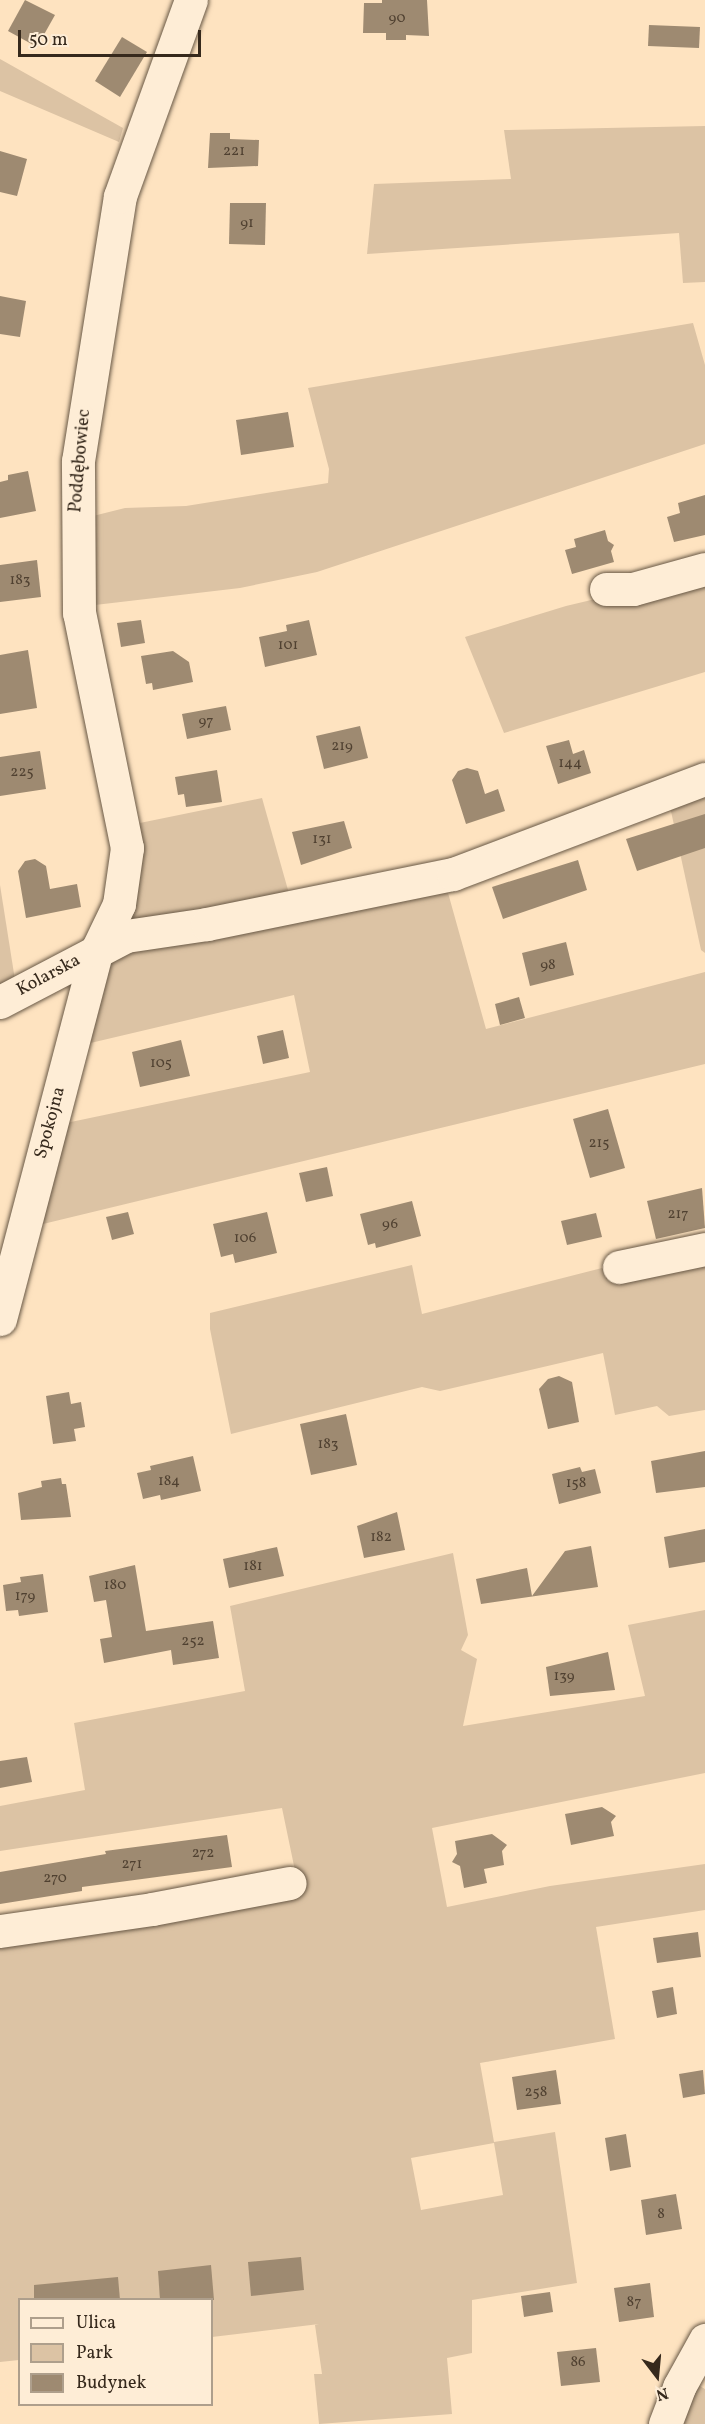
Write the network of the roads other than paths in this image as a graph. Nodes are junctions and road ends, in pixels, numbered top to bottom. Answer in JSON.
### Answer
{"nodes":[{"id":1,"x":191,"y":0,"type":"edge"},
{"id":2,"x":705,"y":569,"type":"edge"},
{"id":3,"x":606,"y":590,"type":"dead end"},
{"id":4,"x":705,"y":779,"type":"edge"},
{"id":5,"x":103,"y":940,"type":"junction"},
{"id":6,"x":0,"y":1002,"type":"edge"},
{"id":7,"x":705,"y":1249,"type":"edge"},
{"id":8,"x":619,"y":1267,"type":"dead end"},
{"id":9,"x":0,"y":1320,"type":"edge"},
{"id":10,"x":290,"y":1883,"type":"dead end"},
{"id":11,"x":0,"y":1931,"type":"edge"},
{"id":12,"x":705,"y":2340,"type":"edge"},
{"id":13,"x":665,"y":2424,"type":"edge"}],
"edges":[{"from":1,"to":5,"type":"street","name":"Poddębowiec"},
{"from":2,"to":3,"type":"street"},
{"from":4,"to":5,"type":"street","name":"Kolarska"},
{"from":5,"to":6,"type":"street","name":"Kolarska"},
{"from":5,"to":9,"type":"street","name":"Spokojna"},
{"from":7,"to":8,"type":"street"},
{"from":10,"to":11,"type":"street"},
{"from":12,"to":13,"type":"street"}]}
